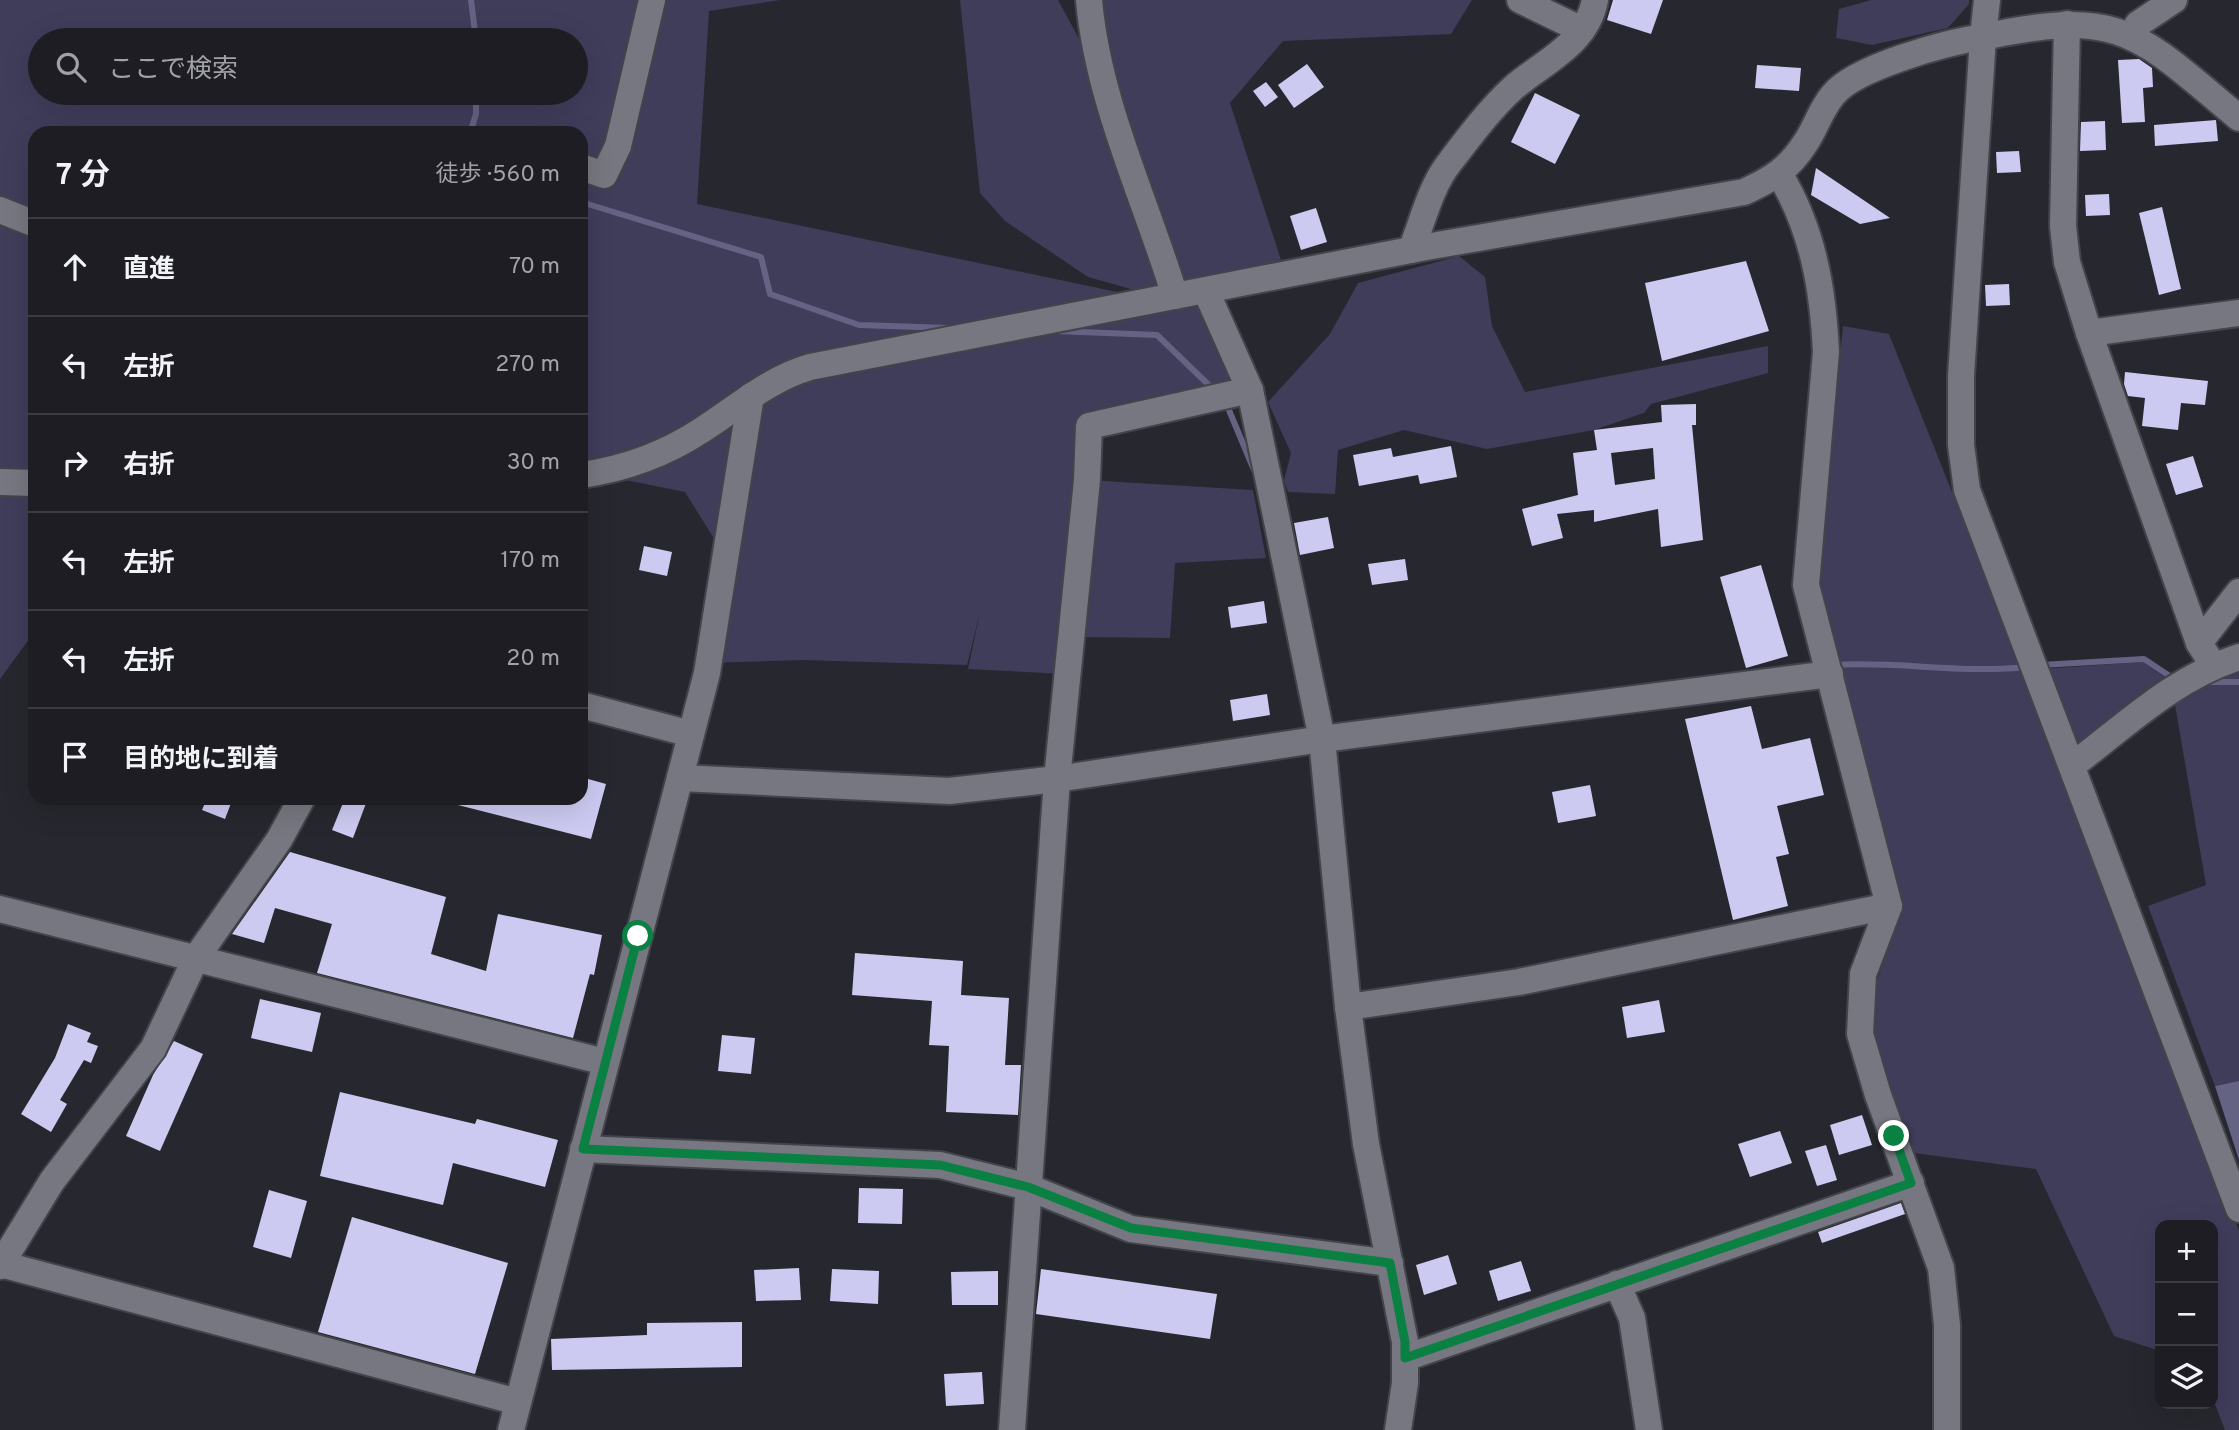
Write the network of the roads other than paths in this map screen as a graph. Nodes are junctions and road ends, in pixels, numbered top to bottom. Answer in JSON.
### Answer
{"nodes":[{"id":1,"x":652,"y":0,"type":"edge"},
{"id":2,"x":1089,"y":0,"type":"edge"},
{"id":3,"x":1520,"y":0,"type":"edge"},
{"id":4,"x":1595,"y":0,"type":"edge"},
{"id":5,"x":1987,"y":0,"type":"edge"},
{"id":6,"x":2174,"y":0,"type":"edge"},
{"id":7,"x":2067,"y":24,"type":"junction"},
{"id":8,"x":1582,"y":30,"type":"junction"},
{"id":9,"x":2131,"y":35,"type":"junction"},
{"id":10,"x":1983,"y":37,"type":"junction"},
{"id":11,"x":2239,"y":118,"type":"edge"},
{"id":12,"x":588,"y":169,"type":"edge"},
{"id":13,"x":1780,"y":175,"type":"junction"},
{"id":14,"x":0,"y":209,"type":"edge"},
{"id":15,"x":28,"y":221,"type":"edge"},
{"id":16,"x":1411,"y":250,"type":"junction"},
{"id":17,"x":1206,"y":291,"type":"junction"},
{"id":18,"x":1175,"y":296,"type":"junction"},
{"id":19,"x":2239,"y":313,"type":"edge"},
{"id":20,"x":2089,"y":333,"type":"junction"},
{"id":21,"x":1250,"y":390,"type":"junction"},
{"id":22,"x":751,"y":396,"type":"junction"},
{"id":23,"x":588,"y":474,"type":"edge"},
{"id":24,"x":0,"y":482,"type":"edge"},
{"id":25,"x":28,"y":483,"type":"edge"},
{"id":26,"x":2239,"y":592,"type":"edge"},
{"id":27,"x":2199,"y":643,"type":"junction"},
{"id":28,"x":2239,"y":657,"type":"edge"},
{"id":29,"x":2213,"y":666,"type":"junction"},
{"id":30,"x":1830,"y":674,"type":"junction"},
{"id":31,"x":588,"y":707,"type":"edge"},
{"id":32,"x":691,"y":733,"type":"junction"},
{"id":33,"x":1322,"y":739,"type":"junction"},
{"id":34,"x":2073,"y":765,"type":"junction"},
{"id":35,"x":680,"y":778,"type":"junction"},
{"id":36,"x":1057,"y":779,"type":"junction"},
{"id":37,"x":298,"y":805,"type":"edge"},
{"id":38,"x":1889,"y":906,"type":"junction"},
{"id":39,"x":0,"y":909,"type":"edge"},
{"id":40,"x":196,"y":958,"type":"junction"},
{"id":41,"x":1348,"y":1007,"type":"junction"},
{"id":42,"x":605,"y":1062,"type":"junction"},
{"id":43,"x":583,"y":1149,"type":"junction"},
{"id":44,"x":1911,"y":1183,"type":"junction"},
{"id":45,"x":1028,"y":1187,"type":"junction"},
{"id":46,"x":2239,"y":1209,"type":"edge"},
{"id":47,"x":1390,"y":1263,"type":"junction"},
{"id":48,"x":1,"y":1265,"type":"edge"},
{"id":49,"x":1617,"y":1284,"type":"junction"},
{"id":50,"x":1405,"y":1358,"type":"junction"},
{"id":51,"x":518,"y":1402,"type":"junction"},
{"id":52,"x":511,"y":1430,"type":"edge"},
{"id":53,"x":1012,"y":1430,"type":"edge"},
{"id":54,"x":1398,"y":1430,"type":"edge"},
{"id":55,"x":1649,"y":1430,"type":"edge"},
{"id":56,"x":1947,"y":1430,"type":"edge"}],
"edges":[{"from":1,"to":12,"type":"street"},
{"from":2,"to":18,"type":"street"},
{"from":3,"to":8,"type":"street"},
{"from":4,"to":8,"type":"street"},
{"from":5,"to":10,"type":"street"},
{"from":6,"to":9,"type":"street"},
{"from":7,"to":9,"type":"street"},
{"from":7,"to":10,"type":"street"},
{"from":7,"to":20,"type":"street"},
{"from":8,"to":16,"type":"street"},
{"from":9,"to":11,"type":"street"},
{"from":10,"to":13,"type":"street"},
{"from":10,"to":34,"type":"street"},
{"from":13,"to":16,"type":"street"},
{"from":13,"to":30,"type":"street"},
{"from":14,"to":15,"type":"street"},
{"from":16,"to":17,"type":"street"},
{"from":17,"to":18,"type":"street"},
{"from":17,"to":21,"type":"street"},
{"from":18,"to":22,"type":"street"},
{"from":19,"to":20,"type":"street"},
{"from":20,"to":27,"type":"street"},
{"from":21,"to":33,"type":"street"},
{"from":21,"to":36,"type":"street"},
{"from":22,"to":23,"type":"street"},
{"from":22,"to":32,"type":"street"},
{"from":24,"to":25,"type":"street"},
{"from":26,"to":27,"type":"street"},
{"from":27,"to":29,"type":"street"},
{"from":28,"to":29,"type":"street"},
{"from":29,"to":34,"type":"street"},
{"from":30,"to":33,"type":"street"},
{"from":30,"to":38,"type":"street"},
{"from":31,"to":32,"type":"street"},
{"from":32,"to":35,"type":"street"},
{"from":33,"to":36,"type":"street"},
{"from":33,"to":41,"type":"street"},
{"from":34,"to":46,"type":"street"},
{"from":35,"to":36,"type":"street"},
{"from":35,"to":42,"type":"street"},
{"from":36,"to":45,"type":"street"},
{"from":37,"to":40,"type":"street"},
{"from":38,"to":41,"type":"street"},
{"from":38,"to":44,"type":"street"},
{"from":39,"to":40,"type":"street"},
{"from":40,"to":42,"type":"street"},
{"from":40,"to":48,"type":"street"},
{"from":41,"to":47,"type":"street"},
{"from":42,"to":43,"type":"street"},
{"from":43,"to":45,"type":"street"},
{"from":43,"to":51,"type":"street"},
{"from":44,"to":49,"type":"street"},
{"from":44,"to":56,"type":"street"},
{"from":45,"to":47,"type":"street"},
{"from":45,"to":53,"type":"street"},
{"from":47,"to":50,"type":"street"},
{"from":48,"to":51,"type":"street"},
{"from":49,"to":50,"type":"street"},
{"from":49,"to":55,"type":"street"},
{"from":50,"to":54,"type":"street"},
{"from":51,"to":52,"type":"street"}]}
